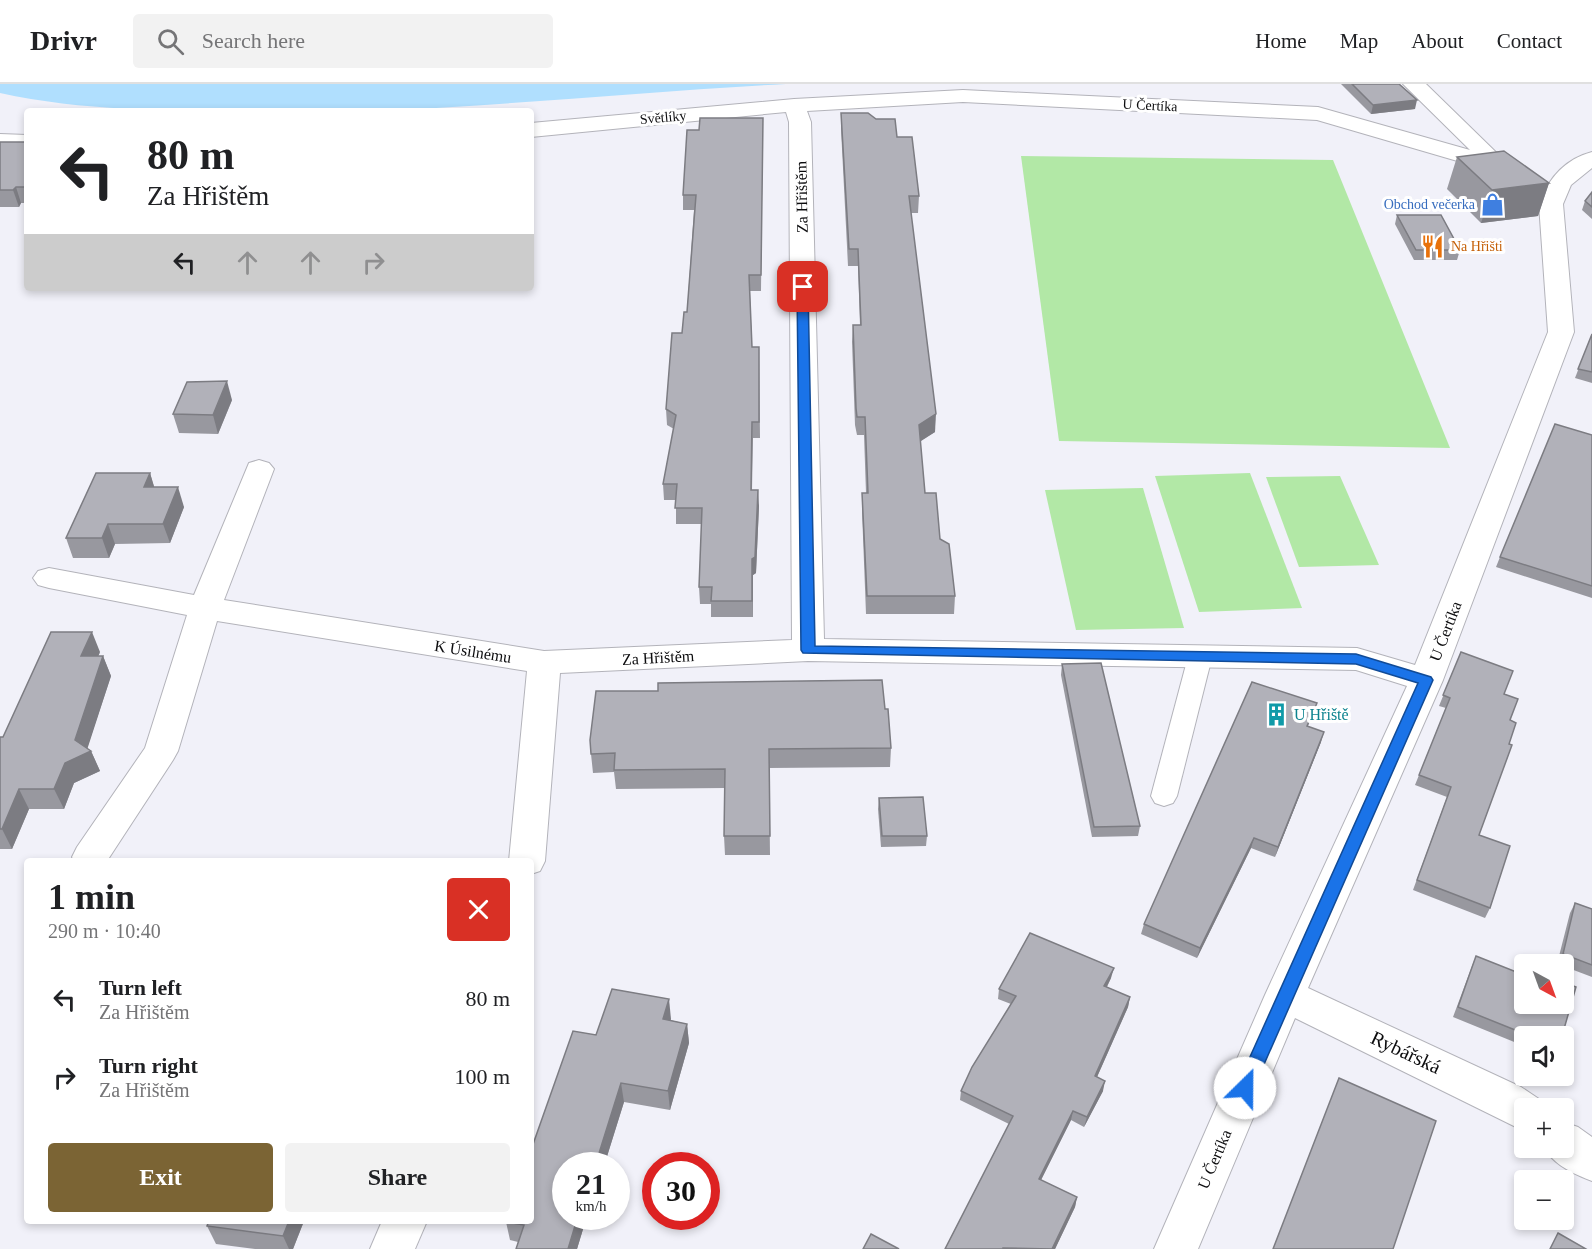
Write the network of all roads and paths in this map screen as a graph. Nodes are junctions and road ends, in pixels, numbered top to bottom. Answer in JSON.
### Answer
{"nodes":[{"id":1,"x":1414,"y":84,"type":"edge"},
{"id":2,"x":794,"y":105,"type":"junction"},
{"id":3,"x":534,"y":130,"type":"edge"},
{"id":4,"x":0,"y":141,"type":"edge"},
{"id":5,"x":24,"y":142,"type":"edge"},
{"id":6,"x":1592,"y":159,"type":"edge"},
{"id":7,"x":1499,"y":165,"type":"junction"},
{"id":8,"x":1540,"y":180,"type":"junction"},
{"id":9,"x":259,"y":469,"type":"dead end"},
{"id":10,"x":49,"y":578,"type":"dead end"},
{"id":11,"x":205,"y":608,"type":"junction"},
{"id":12,"x":808,"y":650,"type":"junction"},
{"id":13,"x":1200,"y":657,"type":"junction"},
{"id":14,"x":544,"y":662,"type":"junction"},
{"id":15,"x":1426,"y":680,"type":"junction"},
{"id":16,"x":1164,"y":796,"type":"dead end"},
{"id":17,"x":90,"y":857,"type":"dead end"},
{"id":18,"x":527,"y":858,"type":"edge"},
{"id":19,"x":1285,"y":995,"type":"junction"},
{"id":20,"x":1514,"y":1105,"type":"edge"},
{"id":21,"x":1574,"y":1149,"type":"edge"},
{"id":22,"x":1592,"y":1162,"type":"edge"},
{"id":23,"x":404,"y":1224,"type":"edge"},
{"id":24,"x":392,"y":1249,"type":"edge"},
{"id":25,"x":1176,"y":1249,"type":"edge"}],
"edges":[{"from":1,"to":7,"type":"street","name":"U Čertíka"},
{"from":2,"to":3,"type":"street","name":"Světlíky"},
{"from":2,"to":7,"type":"street","name":"U Čertíka"},
{"from":2,"to":12,"type":"street","name":"Za Hřištěm"},
{"from":4,"to":5,"type":"street"},
{"from":6,"to":8,"type":"street"},
{"from":7,"to":8,"type":"street","name":"U Čertíka"},
{"from":8,"to":15,"type":"street","name":"U Čertíka"},
{"from":9,"to":11,"type":"street"},
{"from":10,"to":11,"type":"street","name":"K Úsilnému"},
{"from":11,"to":14,"type":"street","name":"K Úsilnému"},
{"from":11,"to":17,"type":"street"},
{"from":12,"to":13,"type":"street","name":"Za Hřištěm"},
{"from":12,"to":14,"type":"street","name":"Za Hřištěm"},
{"from":13,"to":15,"type":"street","name":"Za Hřištěm"},
{"from":13,"to":16,"type":"lane"},
{"from":14,"to":18,"type":"street"},
{"from":15,"to":19,"type":"street","name":"U Čertíka"},
{"from":19,"to":20,"type":"street","name":"Rybářská"},
{"from":19,"to":25,"type":"street","name":"U Čertíka"},
{"from":21,"to":22,"type":"street"},
{"from":23,"to":24,"type":"street"}]}
